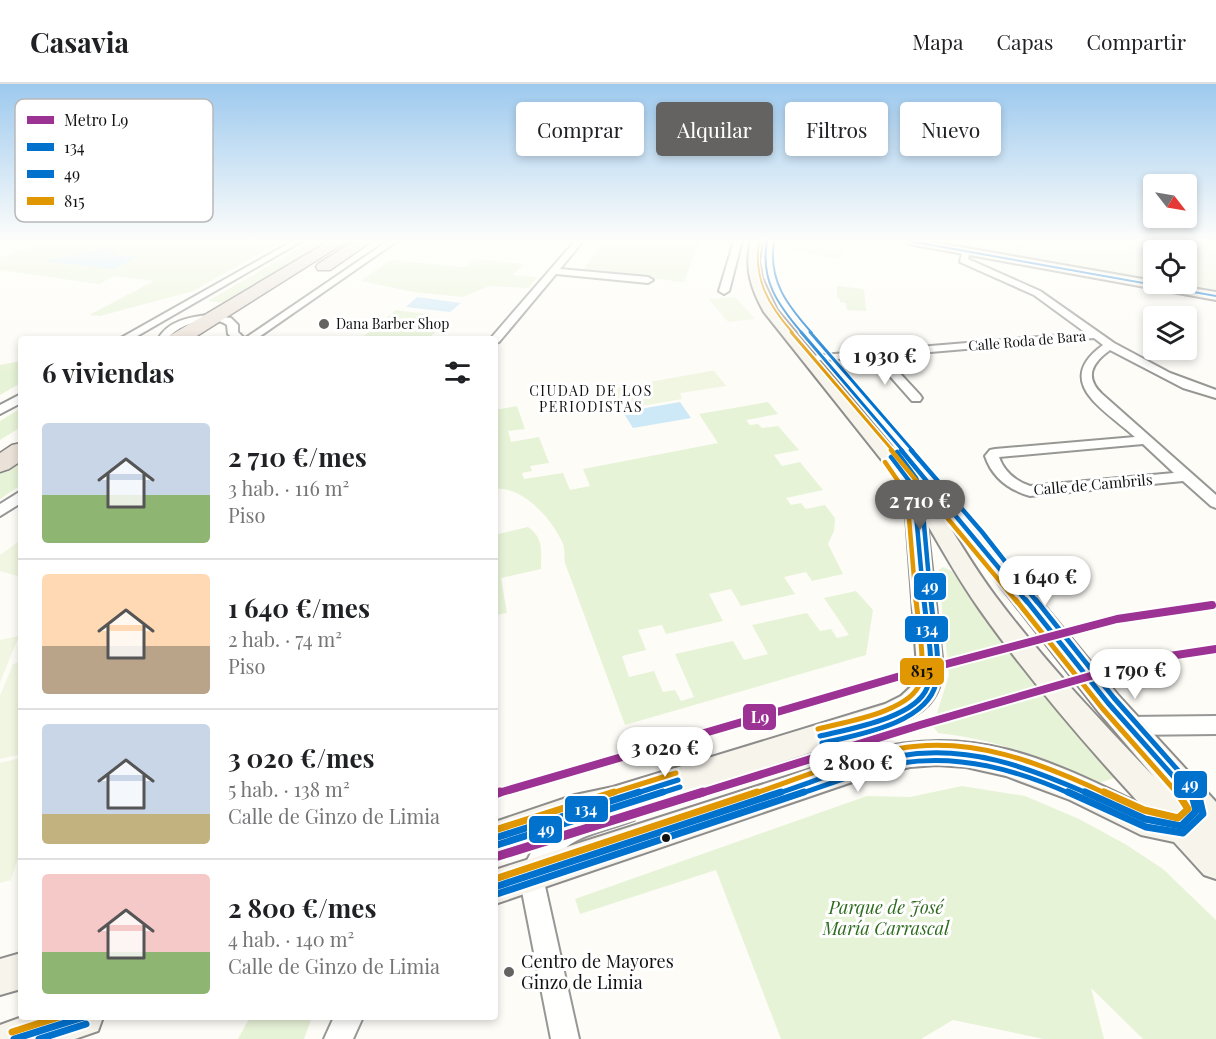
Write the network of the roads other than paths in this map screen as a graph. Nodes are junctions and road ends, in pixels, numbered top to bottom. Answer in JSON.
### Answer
{"nodes":[{"id":1,"x":219,"y":286,"type":"edge"},
{"id":2,"x":257,"y":286,"type":"edge"},
{"id":3,"x":271,"y":286,"type":"edge"},
{"id":4,"x":275,"y":286,"type":"edge"},
{"id":5,"x":294,"y":286,"type":"edge"},
{"id":6,"x":314,"y":286,"type":"edge"},
{"id":7,"x":542,"y":286,"type":"edge"},
{"id":8,"x":726,"y":286,"type":"edge"},
{"id":9,"x":757,"y":286,"type":"edge"},
{"id":10,"x":769,"y":286,"type":"edge"},
{"id":11,"x":1020,"y":286,"type":"edge"},
{"id":12,"x":1158,"y":286,"type":"edge"},
{"id":13,"x":724,"y":291,"type":"dead end"},
{"id":14,"x":1216,"y":296,"type":"edge"},
{"id":15,"x":242,"y":305,"type":"junction"},
{"id":16,"x":150,"y":325,"type":"junction"},
{"id":17,"x":231,"y":332,"type":"edge"},
{"id":18,"x":174,"y":333,"type":"edge"},
{"id":19,"x":1095,"y":335,"type":"junction"},
{"id":20,"x":130,"y":336,"type":"edge"},
{"id":21,"x":211,"y":336,"type":"edge"},
{"id":22,"x":498,"y":337,"type":"edge"},
{"id":23,"x":1110,"y":345,"type":"junction"},
{"id":24,"x":875,"y":353,"type":"junction"},
{"id":25,"x":817,"y":358,"type":"junction"},
{"id":26,"x":1216,"y":394,"type":"edge"},
{"id":27,"x":916,"y":398,"type":"dead end"},
{"id":28,"x":18,"y":400,"type":"edge"},
{"id":29,"x":0,"y":410,"type":"edge"},
{"id":30,"x":18,"y":438,"type":"edge"},
{"id":31,"x":1146,"y":440,"type":"junction"},
{"id":32,"x":0,"y":449,"type":"edge"},
{"id":33,"x":18,"y":452,"type":"edge"},
{"id":34,"x":0,"y":464,"type":"edge"},
{"id":35,"x":1187,"y":476,"type":"junction"},
{"id":36,"x":910,"y":482,"type":"junction"},
{"id":37,"x":18,"y":498,"type":"edge"},
{"id":38,"x":1216,"y":503,"type":"edge"},
{"id":39,"x":0,"y":511,"type":"edge"},
{"id":40,"x":959,"y":560,"type":"junction"},
{"id":41,"x":922,"y":579,"type":"junction"},
{"id":42,"x":1108,"y":703,"type":"junction"},
{"id":43,"x":1216,"y":725,"type":"edge"},
{"id":44,"x":1128,"y":726,"type":"junction"},
{"id":45,"x":845,"y":729,"type":"junction"},
{"id":46,"x":1187,"y":812,"type":"junction"},
{"id":47,"x":1216,"y":825,"type":"edge"},
{"id":48,"x":498,"y":837,"type":"edge"},
{"id":49,"x":1216,"y":863,"type":"edge"},
{"id":50,"x":531,"y":876,"type":"junction"},
{"id":51,"x":498,"y":887,"type":"edge"},
{"id":52,"x":18,"y":972,"type":"edge"},
{"id":53,"x":0,"y":977,"type":"edge"},
{"id":54,"x":74,"y":1020,"type":"edge"},
{"id":55,"x":348,"y":1020,"type":"edge"},
{"id":56,"x":14,"y":1039,"type":"edge"},
{"id":57,"x":338,"y":1039,"type":"edge"},
{"id":58,"x":565,"y":1039,"type":"edge"}],
"edges":[{"from":1,"to":16,"type":"street"},
{"from":2,"to":15,"type":"highway"},
{"from":3,"to":15,"type":"highway"},
{"from":4,"to":15,"type":"highway"},
{"from":5,"to":15,"type":"highway"},
{"from":6,"to":17,"type":"street"},
{"from":7,"to":22,"type":"street"},
{"from":8,"to":13,"type":"street"},
{"from":9,"to":25,"type":"main road"},
{"from":10,"to":25,"type":"main road"},
{"from":11,"to":19,"type":"street"},
{"from":12,"to":14,"type":"main road"},
{"from":15,"to":17,"type":"highway"},
{"from":16,"to":18,"type":"street"},
{"from":16,"to":20,"type":"street"},
{"from":17,"to":18,"type":"highway"},
{"from":17,"to":21,"type":"highway"},
{"from":19,"to":23,"type":"street"},
{"from":19,"to":24,"type":"street","name":"Calle Roda de Bara"},
{"from":23,"to":26,"type":"street"},
{"from":23,"to":31,"type":"street","name":"Calle de Cambrils"},
{"from":24,"to":25,"type":"street","name":"Calle Roda de Bara"},
{"from":24,"to":27,"type":"street"},
{"from":25,"to":36,"type":"main road"},
{"from":25,"to":42,"type":"main road"},
{"from":28,"to":29,"type":"street"},
{"from":30,"to":32,"type":"highway"},
{"from":31,"to":35,"type":"street","name":"Calle de Cambrils"},
{"from":31,"to":35,"type":"street","name":"Calle de Cambrils"},
{"from":33,"to":34,"type":"highway"},
{"from":35,"to":38,"type":"street","name":"Calle de Cambrils"},
{"from":36,"to":40,"type":"main road"},
{"from":36,"to":41,"type":"main road"},
{"from":37,"to":39,"type":"street"},
{"from":40,"to":41,"type":"main road"},
{"from":40,"to":42,"type":"main road"},
{"from":40,"to":46,"type":"main road"},
{"from":41,"to":45,"type":"main road"},
{"from":42,"to":44,"type":"main road"},
{"from":43,"to":44,"type":"street"},
{"from":44,"to":46,"type":"main road"},
{"from":45,"to":48,"type":"main road"},
{"from":45,"to":50,"type":"street"},
{"from":46,"to":47,"type":"main road"},
{"from":46,"to":49,"type":"main road"},
{"from":46,"to":50,"type":"main road"},
{"from":50,"to":51,"type":"main road"},
{"from":50,"to":58,"type":"street"},
{"from":52,"to":53,"type":"main road"},
{"from":54,"to":56,"type":"main road"},
{"from":55,"to":57,"type":"street"}]}
